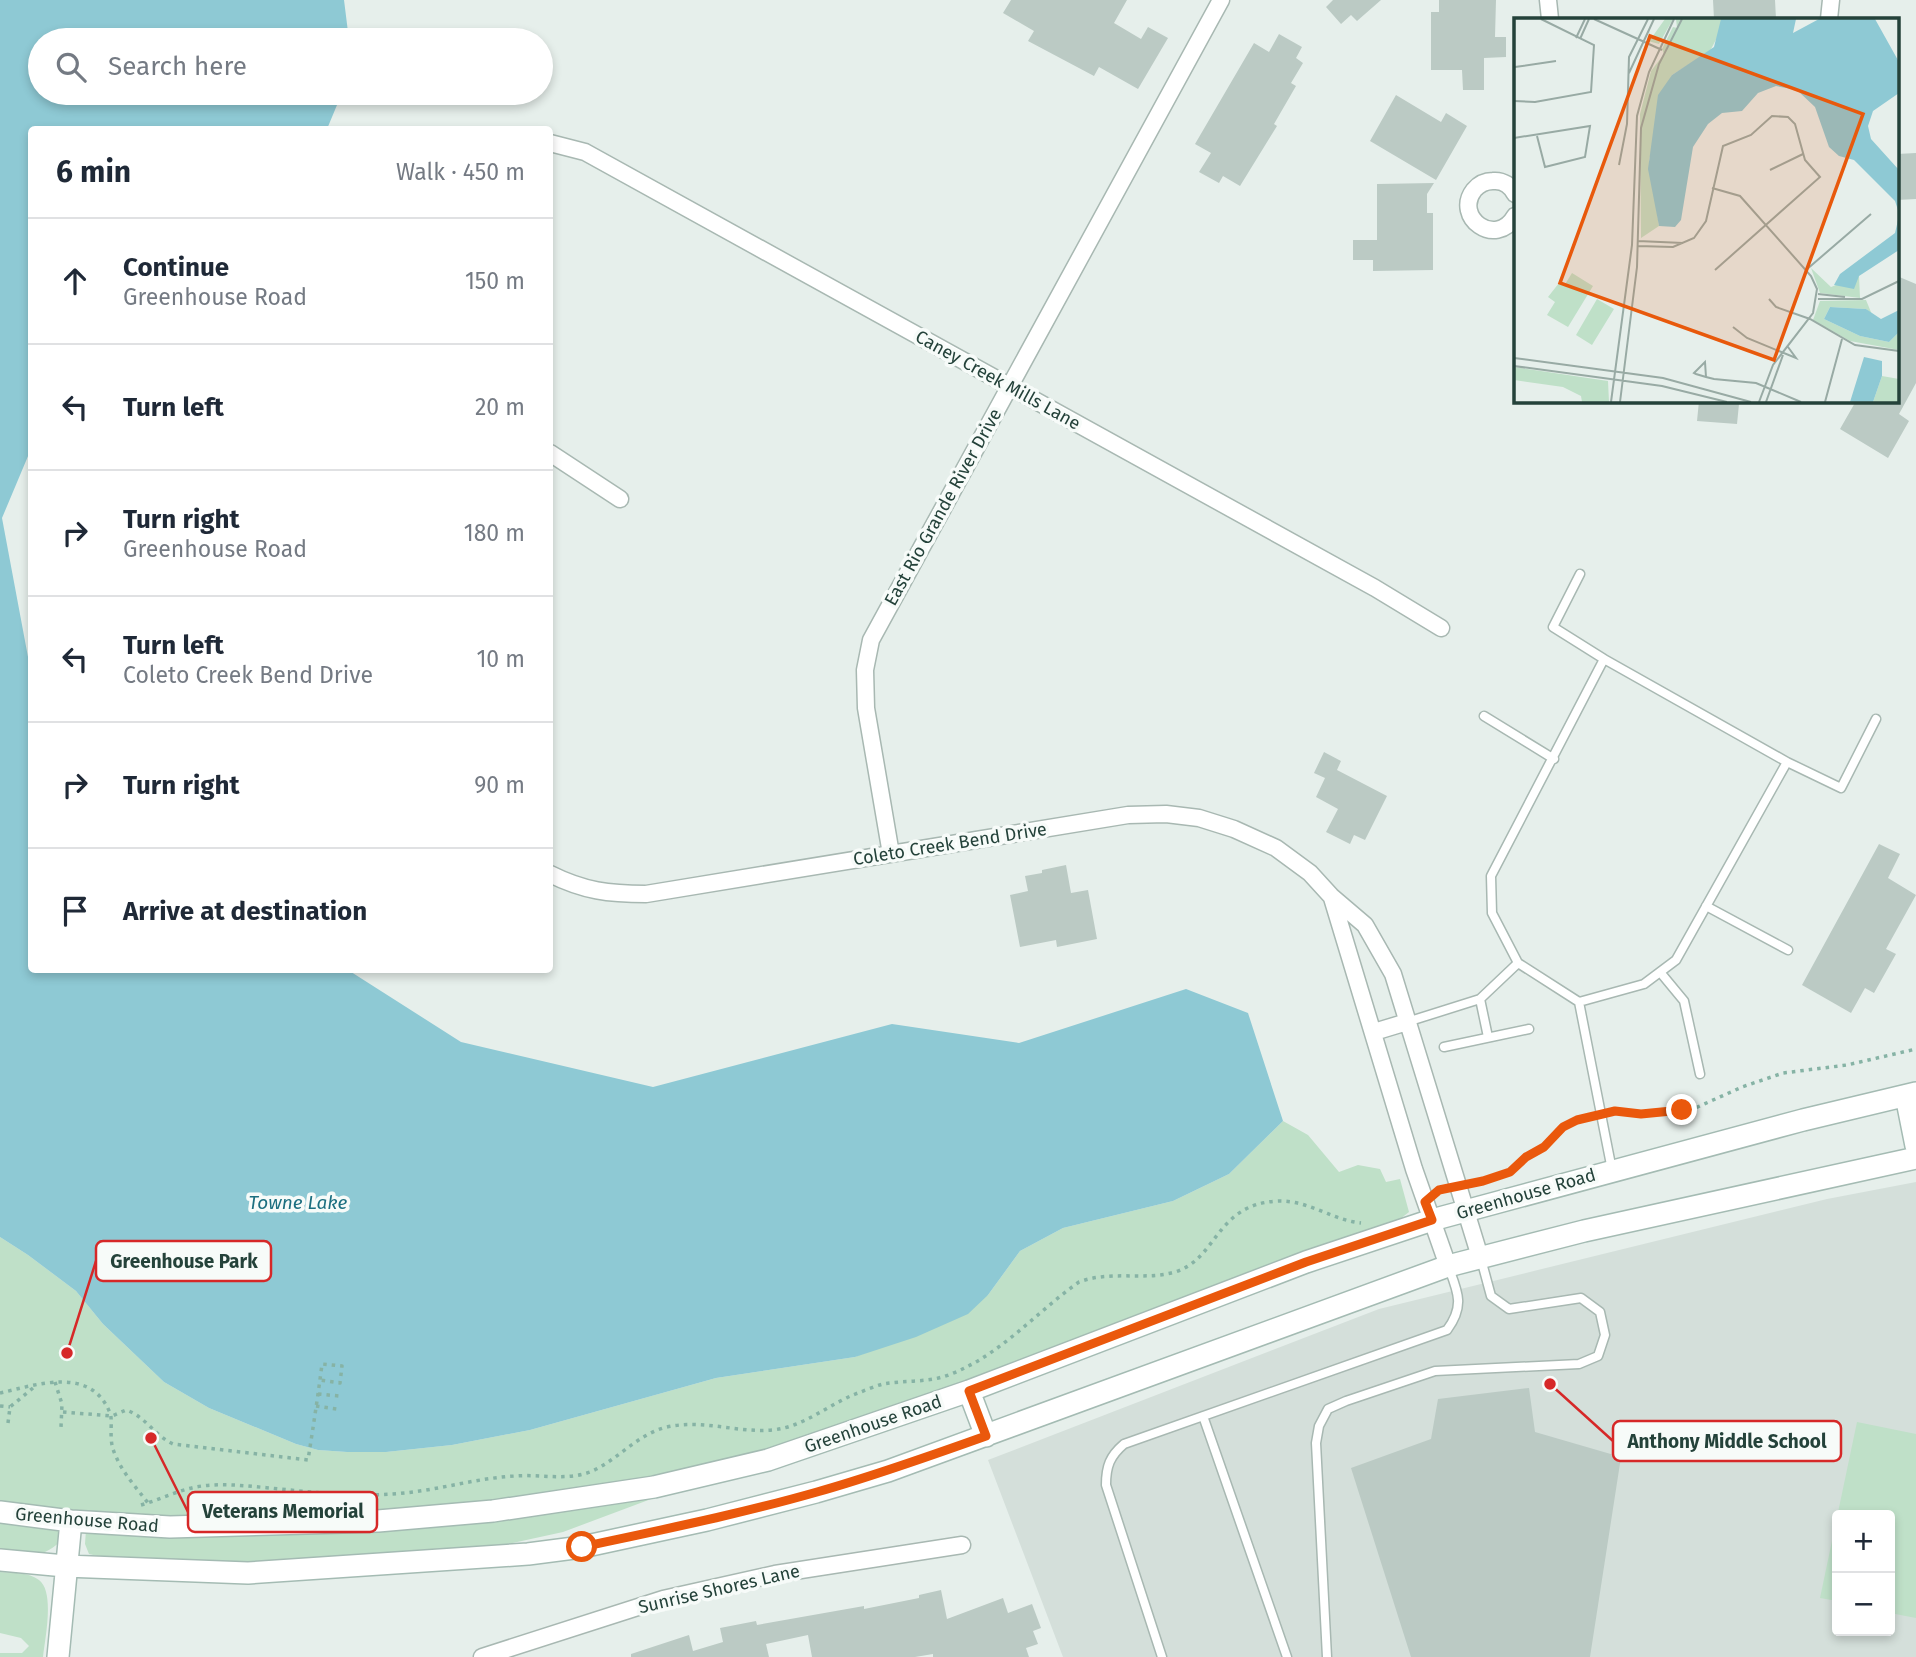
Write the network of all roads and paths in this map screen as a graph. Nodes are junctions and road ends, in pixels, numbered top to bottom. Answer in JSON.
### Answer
{"nodes":[{"id":1,"x":1548,"y":0,"type":"edge"},
{"id":2,"x":1831,"y":0,"type":"edge"},
{"id":3,"x":1217,"y":2,"type":"edge"},
{"id":4,"x":1550,"y":18,"type":"edge"},
{"id":5,"x":1829,"y":18,"type":"edge"},
{"id":6,"x":553,"y":144,"type":"edge"},
{"id":7,"x":1512,"y":183,"type":"edge"},
{"id":8,"x":1514,"y":217,"type":"edge"},
{"id":9,"x":1009,"y":386,"type":"junction"},
{"id":10,"x":553,"y":455,"type":"edge"},
{"id":11,"x":620,"y":499,"type":"dead end"},
{"id":12,"x":1580,"y":574,"type":"dead end"},
{"id":13,"x":1441,"y":628,"type":"dead end"},
{"id":14,"x":1604,"y":659,"type":"junction"},
{"id":15,"x":1485,"y":716,"type":"dead end"},
{"id":16,"x":1876,"y":719,"type":"dead end"},
{"id":17,"x":1553,"y":759,"type":"junction"},
{"id":18,"x":1787,"y":762,"type":"junction"},
{"id":19,"x":891,"y":853,"type":"junction"},
{"id":20,"x":553,"y":876,"type":"edge"},
{"id":21,"x":1331,"y":896,"type":"junction"},
{"id":22,"x":1706,"y":906,"type":"junction"},
{"id":23,"x":1788,"y":950,"type":"dead end"},
{"id":24,"x":1518,"y":964,"type":"junction"},
{"id":25,"x":1660,"y":972,"type":"junction"},
{"id":26,"x":1480,"y":999,"type":"junction"},
{"id":27,"x":1579,"y":1002,"type":"junction"},
{"id":28,"x":1408,"y":1022,"type":"junction"},
{"id":29,"x":1529,"y":1029,"type":"dead end"},
{"id":30,"x":1374,"y":1032,"type":"junction"},
{"id":31,"x":1489,"y":1037,"type":"junction"},
{"id":32,"x":1444,"y":1047,"type":"dead end"},
{"id":33,"x":1916,"y":1049,"type":"edge"},
{"id":34,"x":1700,"y":1074,"type":"dead end"},
{"id":35,"x":1911,"y":1094,"type":"edge"},
{"id":36,"x":1601,"y":1114,"type":"junction"},
{"id":37,"x":1916,"y":1146,"type":"edge"},
{"id":38,"x":1916,"y":1158,"type":"edge"},
{"id":39,"x":1612,"y":1170,"type":"junction"},
{"id":40,"x":1458,"y":1185,"type":"junction"},
{"id":41,"x":1466,"y":1211,"type":"junction"},
{"id":42,"x":1432,"y":1220,"type":"junction"},
{"id":43,"x":1368,"y":1223,"type":"dead end"},
{"id":44,"x":1480,"y":1257,"type":"junction"},
{"id":45,"x":1448,"y":1266,"type":"junction"},
{"id":46,"x":320,"y":1380,"type":"junction"},
{"id":47,"x":55,"y":1382,"type":"junction"},
{"id":48,"x":38,"y":1385,"type":"junction"},
{"id":49,"x":969,"y":1391,"type":"junction"},
{"id":50,"x":0,"y":1393,"type":"edge"},
{"id":51,"x":318,"y":1394,"type":"junction"},
{"id":52,"x":339,"y":1396,"type":"dead end"},
{"id":53,"x":0,"y":1406,"type":"edge"},
{"id":54,"x":316,"y":1406,"type":"junction"},
{"id":55,"x":10,"y":1407,"type":"junction"},
{"id":56,"x":337,"y":1409,"type":"dead end"},
{"id":57,"x":63,"y":1412,"type":"junction"},
{"id":58,"x":112,"y":1416,"type":"junction"},
{"id":59,"x":1203,"y":1416,"type":"junction"},
{"id":60,"x":8,"y":1423,"type":"dead end"},
{"id":61,"x":61,"y":1427,"type":"dead end"},
{"id":62,"x":986,"y":1436,"type":"junction"},
{"id":63,"x":148,"y":1503,"type":"junction"},
{"id":64,"x":133,"y":1507,"type":"dead end"},
{"id":65,"x":0,"y":1512,"type":"edge"},
{"id":66,"x":71,"y":1521,"type":"junction"},
{"id":67,"x":962,"y":1545,"type":"dead end"},
{"id":68,"x":0,"y":1560,"type":"edge"},
{"id":69,"x":65,"y":1566,"type":"junction"},
{"id":70,"x":58,"y":1657,"type":"edge"},
{"id":71,"x":482,"y":1657,"type":"edge"},
{"id":72,"x":1162,"y":1657,"type":"edge"},
{"id":73,"x":1287,"y":1657,"type":"edge"},
{"id":74,"x":1328,"y":1657,"type":"edge"}],
"edges":[{"from":1,"to":4,"type":"street"},
{"from":2,"to":5,"type":"street"},
{"from":3,"to":9,"type":"street","name":"East Rio Grande River Drive"},
{"from":6,"to":9,"type":"street","name":"Caney Creek Mills Lane"},
{"from":7,"to":8,"type":"street"},
{"from":9,"to":13,"type":"street","name":"Caney Creek Mills Lane"},
{"from":9,"to":19,"type":"street","name":"East Rio Grande River Drive"},
{"from":10,"to":11,"type":"street"},
{"from":12,"to":14,"type":"lane"},
{"from":14,"to":17,"type":"lane"},
{"from":14,"to":18,"type":"lane"},
{"from":15,"to":17,"type":"lane"},
{"from":16,"to":18,"type":"lane"},
{"from":17,"to":24,"type":"lane"},
{"from":18,"to":22,"type":"lane"},
{"from":19,"to":20,"type":"street","name":"Coleto Creek Bend Drive"},
{"from":19,"to":21,"type":"street","name":"Coleto Creek Bend Drive"},
{"from":21,"to":28,"type":"street","name":"Coleto Creek Bend Drive"},
{"from":21,"to":30,"type":"street","name":"Coleto Creek Bend Drive"},
{"from":22,"to":23,"type":"lane"},
{"from":22,"to":25,"type":"lane"},
{"from":24,"to":26,"type":"lane"},
{"from":24,"to":27,"type":"lane"},
{"from":25,"to":27,"type":"lane"},
{"from":25,"to":34,"type":"lane"},
{"from":26,"to":28,"type":"lane"},
{"from":26,"to":31,"type":"lane"},
{"from":27,"to":36,"type":"lane"},
{"from":28,"to":30,"type":"street"},
{"from":28,"to":40,"type":"street","name":"Coleto Creek Bend Drive"},
{"from":29,"to":31,"type":"lane"},
{"from":30,"to":42,"type":"street","name":"Coleto Creek Bend Drive"},
{"from":31,"to":32,"type":"lane"},
{"from":33,"to":36,"type":"path"},
{"from":35,"to":37,"type":"main road"},
{"from":35,"to":39,"type":"main road","name":"Greenhouse Road"},
{"from":36,"to":39,"type":"lane"},
{"from":36,"to":40,"type":"path"},
{"from":38,"to":44,"type":"main road"},
{"from":39,"to":41,"type":"main road","name":"Greenhouse Road"},
{"from":40,"to":41,"type":"street","name":"Coleto Creek Bend Drive"},
{"from":41,"to":42,"type":"main road","name":"Greenhouse Road"},
{"from":41,"to":44,"type":"street","name":"Coleto Creek Bend Drive"},
{"from":42,"to":45,"type":"street","name":"Coleto Creek Bend Drive"},
{"from":42,"to":49,"type":"main road","name":"Greenhouse Road"},
{"from":43,"to":63,"type":"path"},
{"from":44,"to":45,"type":"main road"},
{"from":44,"to":74,"type":"lane"},
{"from":45,"to":59,"type":"lane"},
{"from":45,"to":62,"type":"main road"},
{"from":46,"to":46,"type":"path"},
{"from":46,"to":51,"type":"path"},
{"from":47,"to":48,"type":"path"},
{"from":47,"to":57,"type":"path"},
{"from":47,"to":58,"type":"path"},
{"from":48,"to":50,"type":"path"},
{"from":48,"to":55,"type":"path"},
{"from":49,"to":62,"type":"main road"},
{"from":49,"to":66,"type":"main road","name":"Greenhouse Road"},
{"from":51,"to":52,"type":"path"},
{"from":51,"to":54,"type":"path"},
{"from":53,"to":55,"type":"path"},
{"from":54,"to":56,"type":"path"},
{"from":54,"to":58,"type":"path"},
{"from":55,"to":60,"type":"path"},
{"from":57,"to":58,"type":"path"},
{"from":57,"to":61,"type":"path"},
{"from":58,"to":63,"type":"path"},
{"from":59,"to":72,"type":"lane"},
{"from":59,"to":73,"type":"lane"},
{"from":62,"to":69,"type":"main road"},
{"from":63,"to":64,"type":"path"},
{"from":65,"to":66,"type":"main road","name":"Greenhouse Road"},
{"from":66,"to":69,"type":"main road"},
{"from":67,"to":71,"type":"street","name":"Sunrise Shores Lane"},
{"from":68,"to":69,"type":"main road"},
{"from":69,"to":70,"type":"main road"}]}
